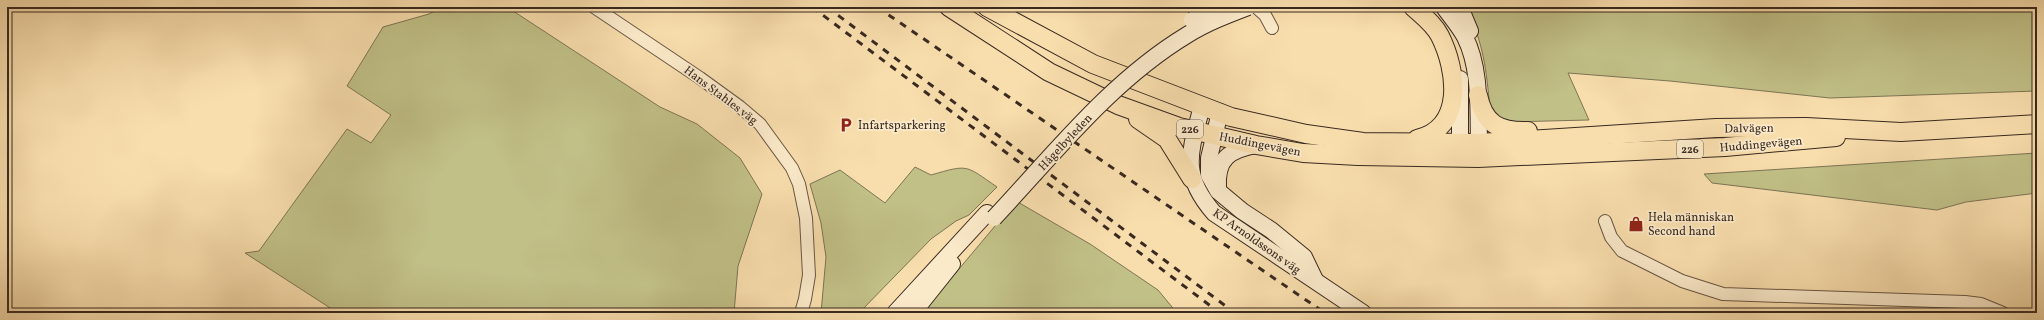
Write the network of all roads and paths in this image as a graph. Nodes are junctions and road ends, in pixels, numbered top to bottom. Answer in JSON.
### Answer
{"nodes":[{"id":1,"x":594,"y":7,"type":"edge"},
{"id":2,"x":949,"y":7,"type":"edge"},
{"id":3,"x":987,"y":7,"type":"edge"},
{"id":4,"x":1217,"y":7,"type":"edge"},
{"id":5,"x":1248,"y":7,"type":"edge"},
{"id":6,"x":1256,"y":7,"type":"edge"},
{"id":7,"x":1414,"y":7,"type":"edge"},
{"id":8,"x":1444,"y":7,"type":"edge"},
{"id":9,"x":1460,"y":7,"type":"edge"},
{"id":10,"x":1272,"y":28,"type":"dead end"},
{"id":11,"x":1478,"y":95,"type":"junction"},
{"id":12,"x":1118,"y":104,"type":"junction"},
{"id":13,"x":1202,"y":106,"type":"junction"},
{"id":14,"x":1220,"y":112,"type":"junction"},
{"id":15,"x":2037,"y":124,"type":"edge"},
{"id":16,"x":1716,"y":128,"type":"junction"},
{"id":17,"x":1196,"y":131,"type":"junction"},
{"id":18,"x":1901,"y":132,"type":"junction"},
{"id":19,"x":1214,"y":135,"type":"junction"},
{"id":20,"x":1374,"y":142,"type":"junction"},
{"id":21,"x":1256,"y":145,"type":"junction"},
{"id":22,"x":1460,"y":151,"type":"junction"},
{"id":23,"x":1478,"y":151,"type":"junction"},
{"id":24,"x":1192,"y":179,"type":"junction"},
{"id":25,"x":1218,"y":191,"type":"junction"},
{"id":26,"x":990,"y":216,"type":"junction"},
{"id":27,"x":1605,"y":221,"type":"dead end"},
{"id":28,"x":1315,"y":280,"type":"junction"},
{"id":29,"x":801,"y":313,"type":"edge"},
{"id":30,"x":895,"y":313,"type":"edge"},
{"id":31,"x":913,"y":313,"type":"edge"},
{"id":32,"x":1363,"y":313,"type":"edge"},
{"id":33,"x":2003,"y":313,"type":"edge"}],
"edges":[{"from":1,"to":29,"type":"street","name":"Hans Stahles väg"},
{"from":2,"to":12,"type":"main road","name":"Huddingevägen","number":"226"},
{"from":3,"to":13,"type":"main road","name":"Huddingevägen","number":"226"},
{"from":4,"to":26,"type":"main road","name":"Hågelbyleden","bridge":true},
{"from":5,"to":26,"type":"main road","name":"Hågelbyleden","bridge":true},
{"from":6,"to":10,"type":"street"},
{"from":7,"to":20,"type":"main road"},
{"from":7,"to":22,"type":"main road"},
{"from":8,"to":11,"type":"main road"},
{"from":9,"to":11,"type":"main road"},
{"from":11,"to":16,"type":"main road"},
{"from":11,"to":23,"type":"main road"},
{"from":12,"to":17,"type":"main road","name":"Huddingevägen","number":"226"},
{"from":12,"to":24,"type":"main road"},
{"from":13,"to":14,"type":"main road","name":"Huddingevägen","number":"226"},
{"from":13,"to":17,"type":"main road","name":"KP Arnoldssons väg"},
{"from":14,"to":19,"type":"main road","name":"KP Arnoldssons väg"},
{"from":14,"to":20,"type":"main road","name":"Huddingevägen","number":"226"},
{"from":15,"to":18,"type":"main road","name":"Dalvägen","number":"226"},
{"from":16,"to":18,"type":"main road","name":"Dalvägen","number":"226"},
{"from":16,"to":23,"type":"main road","name":"Dalvägen","number":"226"},
{"from":17,"to":19,"type":"main road","name":"Huddingevägen","number":"226"},
{"from":17,"to":24,"type":"main road","name":"KP Arnoldssons väg"},
{"from":18,"to":23,"type":"main road","name":"Huddingevägen","number":"226"},
{"from":19,"to":21,"type":"main road","name":"Huddingevägen","number":"226"},
{"from":19,"to":25,"type":"main road","name":"KP Arnoldssons väg"},
{"from":20,"to":22,"type":"main road","name":"Huddingevägen","number":"226"},
{"from":21,"to":22,"type":"main road","name":"Huddingevägen","number":"226"},
{"from":21,"to":25,"type":"main road","name":"KP Arnoldssons väg"},
{"from":22,"to":23,"type":"main road","name":"Dalvägen","number":"226"},
{"from":24,"to":28,"type":"main road","name":"KP Arnoldssons väg"},
{"from":25,"to":28,"type":"main road","name":"KP Arnoldssons väg"},
{"from":26,"to":30,"type":"main road","name":"Hågelbyleden"},
{"from":26,"to":31,"type":"main road","name":"Hågelbyleden"},
{"from":27,"to":33,"type":"street"},
{"from":28,"to":32,"type":"main road","name":"KP Arnoldssons väg"}]}
